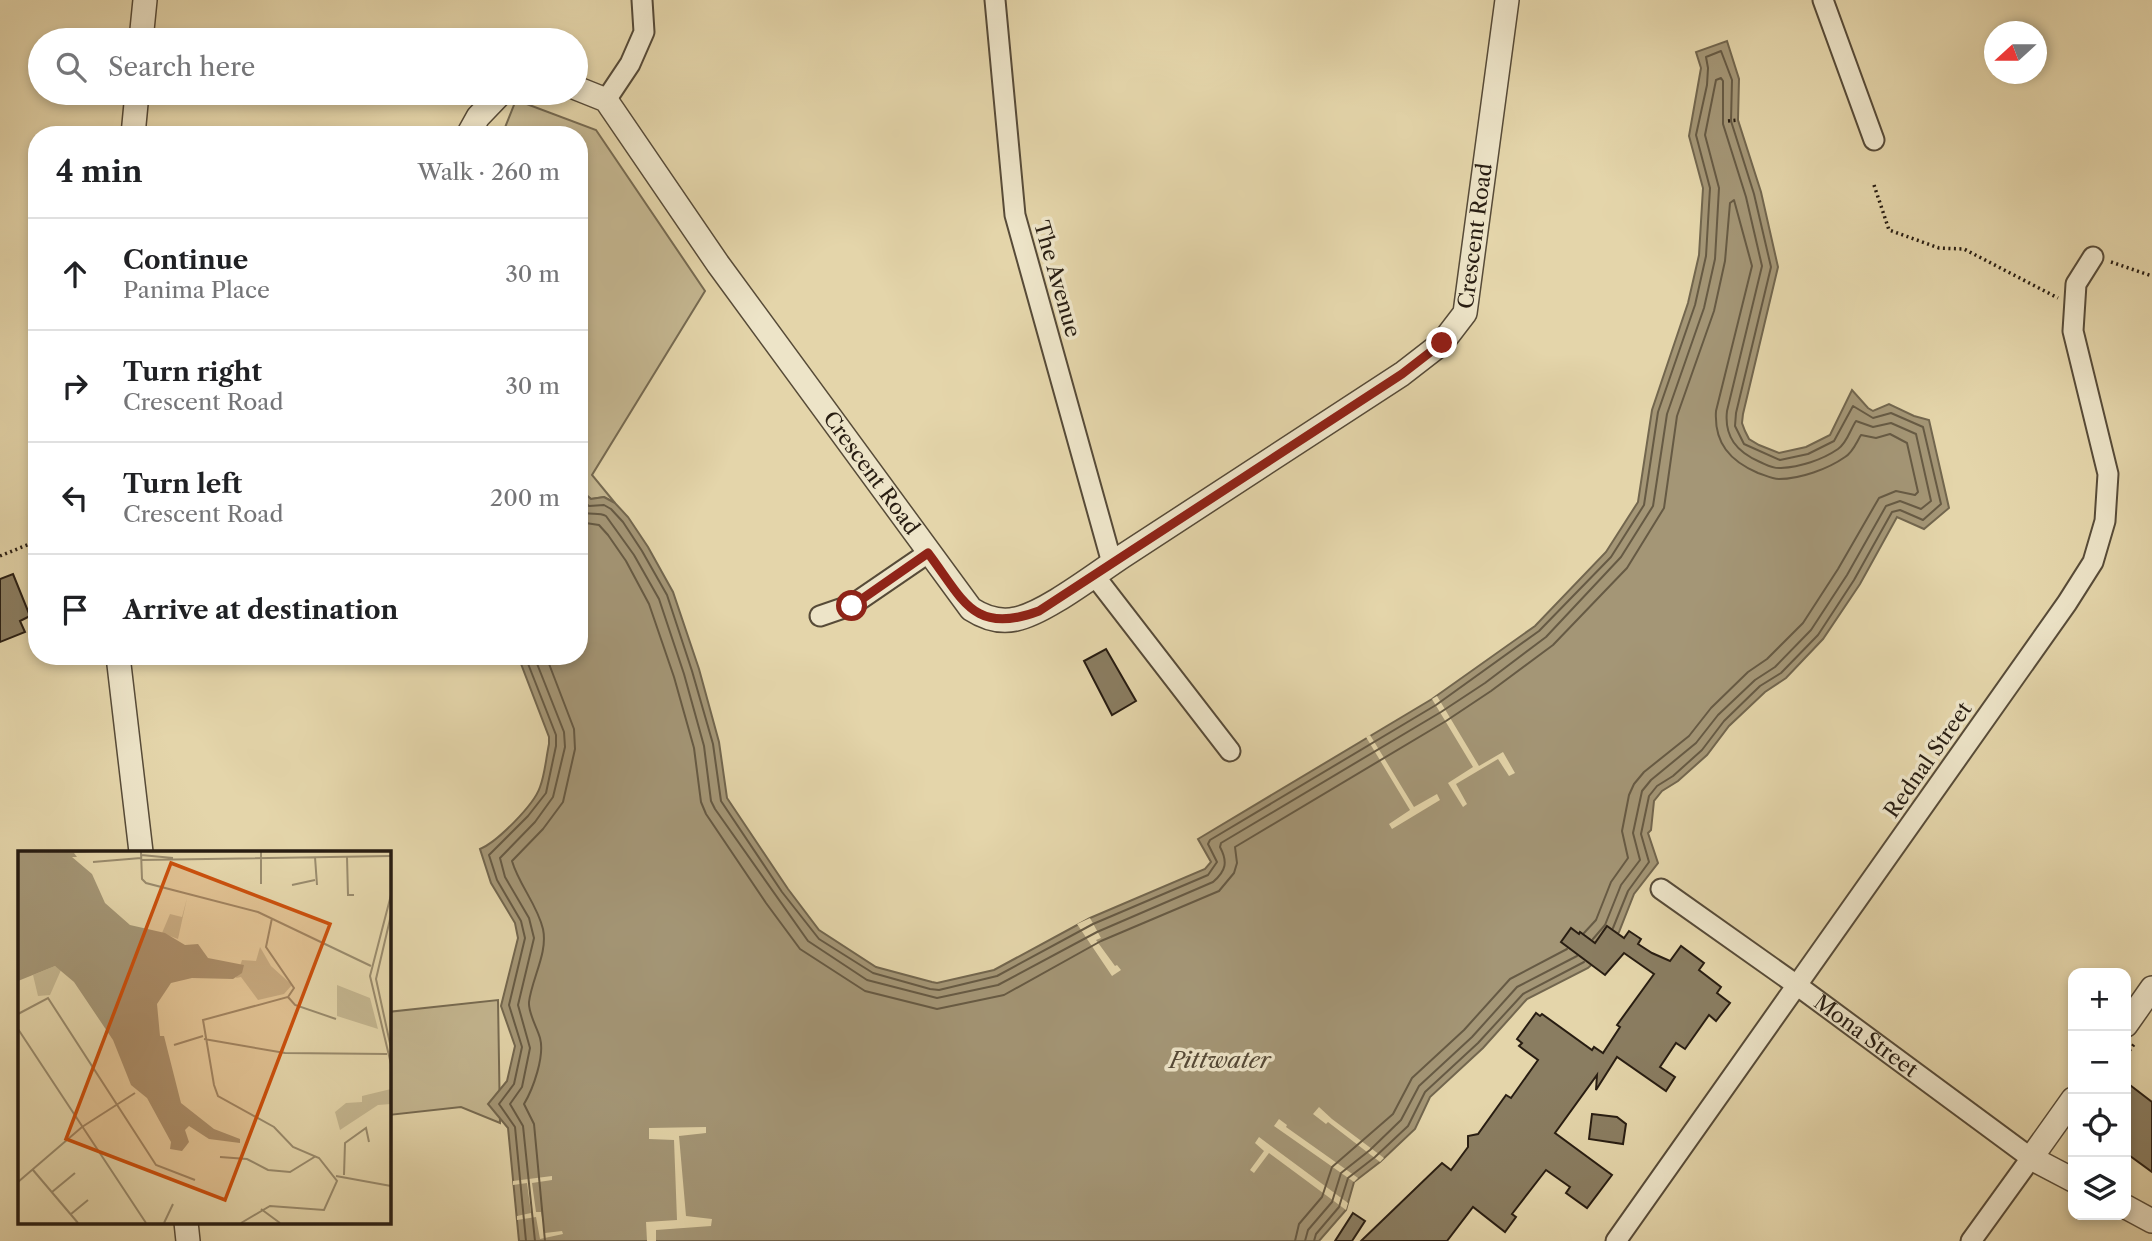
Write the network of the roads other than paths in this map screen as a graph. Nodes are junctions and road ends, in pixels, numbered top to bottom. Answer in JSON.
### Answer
{"nodes":[{"id":1,"x":145,"y":0,"type":"edge"},
{"id":2,"x":642,"y":0,"type":"edge"},
{"id":3,"x":995,"y":0,"type":"edge"},
{"id":4,"x":1507,"y":0,"type":"edge"},
{"id":5,"x":1823,"y":0,"type":"edge"},
{"id":6,"x":142,"y":28,"type":"edge"},
{"id":7,"x":588,"y":93,"type":"edge"},
{"id":8,"x":606,"y":100,"type":"junction"},
{"id":9,"x":136,"y":105,"type":"edge"},
{"id":10,"x":489,"y":105,"type":"edge"},
{"id":11,"x":134,"y":126,"type":"edge"},
{"id":12,"x":473,"y":126,"type":"edge"},
{"id":13,"x":1874,"y":140,"type":"dead end"},
{"id":14,"x":2093,"y":257,"type":"road end"},
{"id":15,"x":928,"y":553,"type":"junction"},
{"id":16,"x":1103,"y":569,"type":"junction"},
{"id":17,"x":820,"y":616,"type":"dead end"},
{"id":18,"x":119,"y":665,"type":"edge"},
{"id":19,"x":1230,"y":751,"type":"dead end"},
{"id":20,"x":141,"y":851,"type":"edge"},
{"id":21,"x":1661,"y":889,"type":"dead end"},
{"id":22,"x":1798,"y":986,"type":"junction"},
{"id":23,"x":2152,"y":988,"type":"edge"},
{"id":24,"x":2131,"y":1018,"type":"edge"},
{"id":25,"x":2068,"y":1105,"type":"edge"},
{"id":26,"x":2031,"y":1158,"type":"junction"},
{"id":27,"x":2068,"y":1177,"type":"edge"},
{"id":28,"x":2131,"y":1210,"type":"edge"},
{"id":29,"x":2152,"y":1220,"type":"edge"},
{"id":30,"x":1616,"y":1241,"type":"edge"},
{"id":31,"x":1971,"y":1241,"type":"edge"}],
"edges":[{"from":1,"to":6,"type":"street"},
{"from":2,"to":8,"type":"street"},
{"from":3,"to":16,"type":"street","name":"The Avenue"},
{"from":4,"to":16,"type":"street","name":"Crescent Road"},
{"from":5,"to":13,"type":"street"},
{"from":7,"to":8,"type":"street"},
{"from":8,"to":15,"type":"street","name":"Crescent Road"},
{"from":9,"to":11,"type":"street"},
{"from":10,"to":12,"type":"street"},
{"from":14,"to":22,"type":"street","name":"Rednal Street"},
{"from":15,"to":16,"type":"street","name":"Crescent Road"},
{"from":15,"to":17,"type":"street"},
{"from":16,"to":19,"type":"street","name":"The Avenue"},
{"from":18,"to":20,"type":"street"},
{"from":21,"to":22,"type":"street","name":"Mona Street"},
{"from":22,"to":26,"type":"street","name":"Mona Street"},
{"from":22,"to":30,"type":"street","name":"Rednal Street"},
{"from":23,"to":24,"type":"street"},
{"from":25,"to":26,"type":"street"},
{"from":26,"to":27,"type":"street","name":"Mona Street"},
{"from":26,"to":31,"type":"street"},
{"from":28,"to":29,"type":"street"}]}
